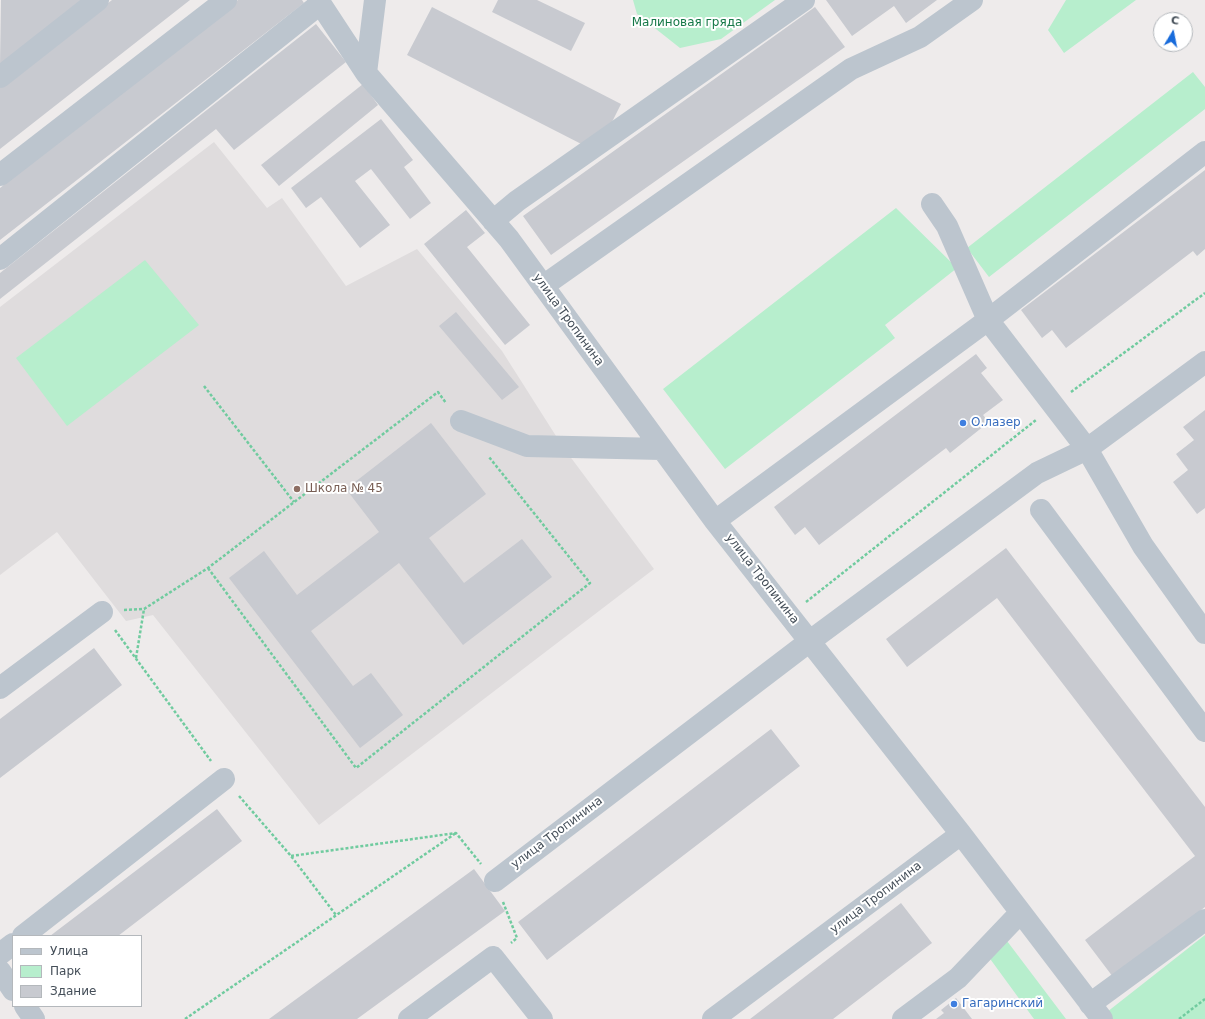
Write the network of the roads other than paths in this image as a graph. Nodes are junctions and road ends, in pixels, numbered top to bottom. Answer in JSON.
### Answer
{"nodes":[{"id":1,"x":98,"y":0,"type":"edge"},
{"id":2,"x":226,"y":0,"type":"edge"},
{"id":3,"x":375,"y":0,"type":"edge"},
{"id":4,"x":804,"y":0,"type":"edge"},
{"id":5,"x":972,"y":0,"type":"edge"},
{"id":6,"x":319,"y":2,"type":"edge"},
{"id":7,"x":366,"y":73,"type":"junction"},
{"id":8,"x":0,"y":77,"type":"edge"},
{"id":9,"x":1205,"y":152,"type":"edge"},
{"id":10,"x":0,"y":175,"type":"edge"},
{"id":11,"x":932,"y":204,"type":"dead end"},
{"id":12,"x":493,"y":220,"type":"junction"},
{"id":13,"x":0,"y":259,"type":"edge"},
{"id":14,"x":543,"y":286,"type":"junction"},
{"id":15,"x":988,"y":320,"type":"junction"},
{"id":16,"x":1205,"y":362,"type":"edge"},
{"id":17,"x":461,"y":422,"type":"road end"},
{"id":18,"x":662,"y":449,"type":"junction"},
{"id":19,"x":1087,"y":449,"type":"junction"},
{"id":20,"x":1041,"y":510,"type":"dead end"},
{"id":21,"x":715,"y":521,"type":"junction"},
{"id":22,"x":102,"y":612,"type":"road end"},
{"id":23,"x":1205,"y":633,"type":"edge"},
{"id":24,"x":810,"y":641,"type":"junction"},
{"id":25,"x":0,"y":688,"type":"edge"},
{"id":26,"x":1205,"y":731,"type":"edge"},
{"id":27,"x":224,"y":779,"type":"dead end"},
{"id":28,"x":961,"y":834,"type":"junction"},
{"id":29,"x":495,"y":881,"type":"road end"},
{"id":30,"x":1020,"y":913,"type":"junction"},
{"id":31,"x":1205,"y":920,"type":"edge"},
{"id":32,"x":24,"y":935,"type":"edge"},
{"id":33,"x":12,"y":945,"type":"edge"},
{"id":34,"x":0,"y":954,"type":"edge"},
{"id":35,"x":0,"y":971,"type":"edge"},
{"id":36,"x":12,"y":989,"type":"edge"},
{"id":37,"x":25,"y":1007,"type":"edge"},
{"id":38,"x":1096,"y":1012,"type":"edge"},
{"id":39,"x":34,"y":1019,"type":"edge"},
{"id":40,"x":409,"y":1019,"type":"edge"},
{"id":41,"x":542,"y":1019,"type":"edge"},
{"id":42,"x":714,"y":1019,"type":"edge"},
{"id":43,"x":904,"y":1019,"type":"edge"}],
"edges":[{"from":1,"to":8,"type":"street"},
{"from":2,"to":10,"type":"street"},
{"from":3,"to":7,"type":"street"},
{"from":4,"to":12,"type":"street"},
{"from":5,"to":14,"type":"street"},
{"from":6,"to":7,"type":"street","name":"улица Тропинина"},
{"from":6,"to":13,"type":"street"},
{"from":7,"to":12,"type":"street","name":"улица Тропинина"},
{"from":9,"to":15,"type":"street"},
{"from":11,"to":15,"type":"street"},
{"from":12,"to":14,"type":"street","name":"улица Тропинина"},
{"from":14,"to":18,"type":"street","name":"улица Тропинина"},
{"from":15,"to":19,"type":"street"},
{"from":15,"to":21,"type":"street"},
{"from":16,"to":19,"type":"street","name":"улица Тропинина"},
{"from":17,"to":18,"type":"street"},
{"from":18,"to":21,"type":"street","name":"улица Тропинина"},
{"from":19,"to":23,"type":"street"},
{"from":19,"to":24,"type":"street","name":"улица Тропинина"},
{"from":20,"to":26,"type":"street"},
{"from":21,"to":24,"type":"street","name":"улица Тропинина"},
{"from":22,"to":25,"type":"street"},
{"from":24,"to":28,"type":"street","name":"улица Тропинина"},
{"from":24,"to":29,"type":"street","name":"улица Тропинина"},
{"from":27,"to":32,"type":"street"},
{"from":28,"to":30,"type":"street","name":"улица Тропинина"},
{"from":28,"to":42,"type":"street","name":"улица Тропинина"},
{"from":30,"to":38,"type":"street","name":"улица Тропинина"},
{"from":30,"to":43,"type":"street"},
{"from":31,"to":38,"type":"street"},
{"from":33,"to":34,"type":"street"},
{"from":35,"to":36,"type":"street"},
{"from":37,"to":39,"type":"street"},
{"from":40,"to":41,"type":"street"}]}
